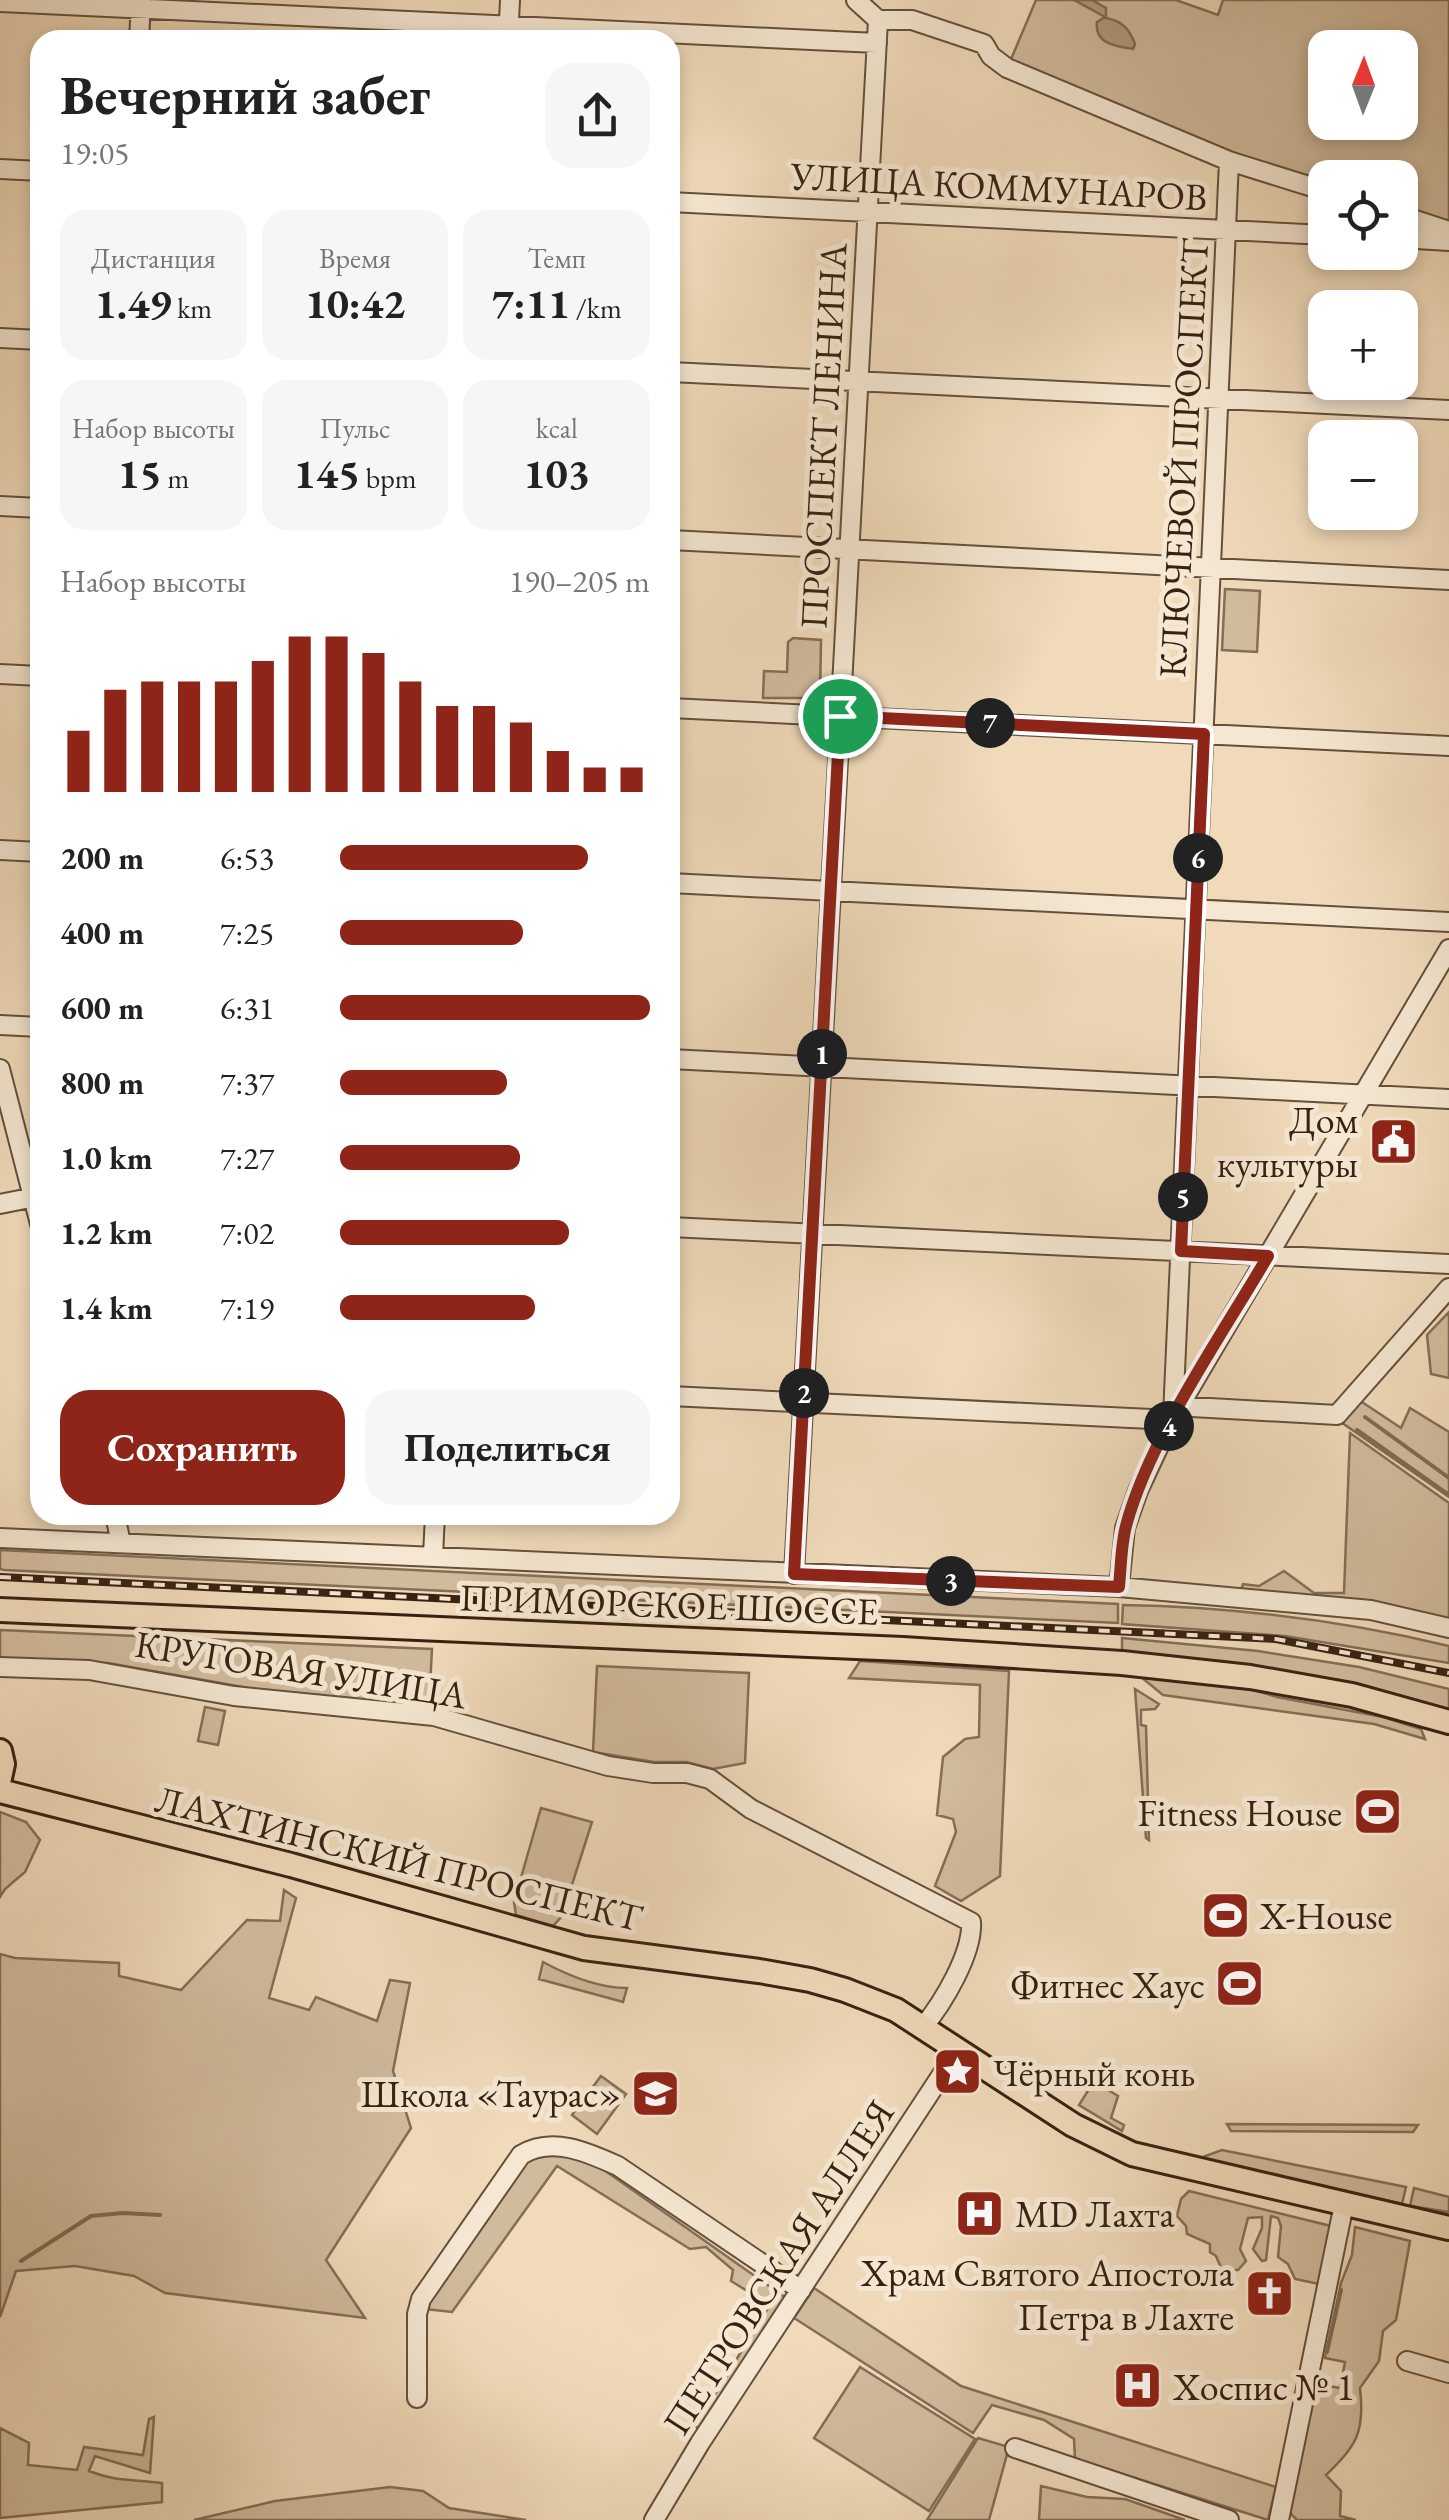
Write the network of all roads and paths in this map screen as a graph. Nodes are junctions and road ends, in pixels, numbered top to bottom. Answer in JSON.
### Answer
{"nodes":[{"id":1,"x":510,"y":0,"type":"edge"},
{"id":2,"x":856,"y":0,"type":"edge"},
{"id":3,"x":0,"y":2,"type":"edge"},
{"id":4,"x":141,"y":4,"type":"edge"},
{"id":5,"x":878,"y":20,"type":"junction"},
{"id":6,"x":140,"y":30,"type":"edge"},
{"id":7,"x":471,"y":30,"type":"edge"},
{"id":8,"x":509,"y":30,"type":"edge"},
{"id":9,"x":680,"y":38,"type":"edge"},
{"id":10,"x":877,"y":43,"type":"junction"},
{"id":11,"x":1229,"y":161,"type":"junction"},
{"id":12,"x":0,"y":169,"type":"edge"},
{"id":13,"x":30,"y":170,"type":"edge"},
{"id":14,"x":1308,"y":186,"type":"edge"},
{"id":15,"x":680,"y":203,"type":"edge"},
{"id":16,"x":868,"y":212,"type":"junction"},
{"id":17,"x":1418,"y":221,"type":"edge"},
{"id":18,"x":1226,"y":230,"type":"junction"},
{"id":19,"x":1449,"y":231,"type":"edge"},
{"id":20,"x":1308,"y":234,"type":"edge"},
{"id":21,"x":1418,"y":239,"type":"edge"},
{"id":22,"x":1449,"y":241,"type":"edge"},
{"id":23,"x":0,"y":338,"type":"edge"},
{"id":24,"x":30,"y":340,"type":"edge"},
{"id":25,"x":680,"y":372,"type":"edge"},
{"id":26,"x":858,"y":381,"type":"junction"},
{"id":27,"x":1218,"y":398,"type":"junction"},
{"id":28,"x":1449,"y":410,"type":"edge"},
{"id":29,"x":0,"y":506,"type":"edge"},
{"id":30,"x":30,"y":508,"type":"edge"},
{"id":31,"x":680,"y":540,"type":"edge"},
{"id":32,"x":850,"y":549,"type":"junction"},
{"id":33,"x":1211,"y":568,"type":"junction"},
{"id":34,"x":1449,"y":580,"type":"edge"},
{"id":35,"x":0,"y":674,"type":"edge"},
{"id":36,"x":30,"y":676,"type":"edge"},
{"id":37,"x":680,"y":708,"type":"edge"},
{"id":38,"x":840,"y":716,"type":"junction"},
{"id":39,"x":1204,"y":734,"type":"junction"},
{"id":40,"x":1449,"y":746,"type":"edge"},
{"id":41,"x":0,"y":850,"type":"edge"},
{"id":42,"x":30,"y":852,"type":"edge"},
{"id":43,"x":680,"y":883,"type":"edge"},
{"id":44,"x":831,"y":891,"type":"junction"},
{"id":45,"x":1196,"y":909,"type":"junction"},
{"id":46,"x":1449,"y":922,"type":"edge"},
{"id":47,"x":1449,"y":949,"type":"edge"},
{"id":48,"x":0,"y":1025,"type":"edge"},
{"id":49,"x":30,"y":1026,"type":"edge"},
{"id":50,"x":680,"y":1059,"type":"edge"},
{"id":51,"x":822,"y":1066,"type":"junction"},
{"id":52,"x":0,"y":1069,"type":"edge"},
{"id":53,"x":1188,"y":1085,"type":"junction"},
{"id":54,"x":1364,"y":1094,"type":"junction"},
{"id":55,"x":1449,"y":1098,"type":"edge"},
{"id":56,"x":30,"y":1175,"type":"edge"},
{"id":57,"x":30,"y":1197,"type":"edge"},
{"id":58,"x":0,"y":1204,"type":"edge"},
{"id":59,"x":680,"y":1227,"type":"edge"},
{"id":60,"x":812,"y":1234,"type":"junction"},
{"id":61,"x":1181,"y":1251,"type":"junction"},
{"id":62,"x":1268,"y":1256,"type":"junction"},
{"id":63,"x":1449,"y":1264,"type":"edge"},
{"id":64,"x":1449,"y":1288,"type":"edge"},
{"id":65,"x":680,"y":1396,"type":"edge"},
{"id":66,"x":803,"y":1402,"type":"junction"},
{"id":67,"x":1174,"y":1412,"type":"junction"},
{"id":68,"x":117,"y":1525,"type":"edge"},
{"id":69,"x":435,"y":1525,"type":"edge"},
{"id":70,"x":0,"y":1538,"type":"edge"},
{"id":71,"x":121,"y":1543,"type":"junction"},
{"id":72,"x":433,"y":1556,"type":"junction"},
{"id":73,"x":794,"y":1574,"type":"junction"},
{"id":74,"x":1119,"y":1587,"type":"junction"},
{"id":75,"x":0,"y":1610,"type":"edge"},
{"id":76,"x":1449,"y":1628,"type":"edge"},
{"id":77,"x":0,"y":1667,"type":"edge"},
{"id":78,"x":1449,"y":1722,"type":"edge"},
{"id":79,"x":0,"y":1751,"type":"edge"},
{"id":80,"x":0,"y":1778,"type":"edge"},
{"id":81,"x":0,"y":1791,"type":"edge"},
{"id":82,"x":923,"y":2026,"type":"junction"},
{"id":83,"x":958,"y":2050,"type":"junction"},
{"id":84,"x":1344,"y":2204,"type":"junction"},
{"id":85,"x":1449,"y":2228,"type":"edge"},
{"id":86,"x":801,"y":2290,"type":"junction"},
{"id":87,"x":1408,"y":2362,"type":"dead end"},
{"id":88,"x":1449,"y":2373,"type":"edge"},
{"id":89,"x":417,"y":2398,"type":"dead end"},
{"id":90,"x":1015,"y":2448,"type":"dead end"},
{"id":91,"x":654,"y":2520,"type":"edge"},
{"id":92,"x":1229,"y":2520,"type":"edge"},
{"id":93,"x":1279,"y":2520,"type":"edge"}],
"edges":[{"from":1,"to":8,"type":"street"},
{"from":2,"to":5,"type":"street"},
{"from":3,"to":4,"type":"street"},
{"from":4,"to":6,"type":"street"},
{"from":4,"to":7,"type":"street"},
{"from":5,"to":10,"type":"street","name":"ПРОСПЕКТ ЛЕНИНА"},
{"from":5,"to":11,"type":"street"},
{"from":9,"to":10,"type":"street"},
{"from":10,"to":16,"type":"street","name":"ПРОСПЕКТ ЛЕНИНА"},
{"from":11,"to":14,"type":"street"},
{"from":11,"to":18,"type":"street","name":"КЛЮЧЕВОЙ ПРОСПЕКТ"},
{"from":12,"to":13,"type":"street"},
{"from":15,"to":16,"type":"street","name":"УЛИЦА КОММУНАРОВ"},
{"from":16,"to":18,"type":"street","name":"УЛИЦА КОММУНАРОВ"},
{"from":16,"to":26,"type":"street","name":"ПРОСПЕКТ ЛЕНИНА"},
{"from":17,"to":19,"type":"street"},
{"from":18,"to":20,"type":"street","name":"УЛИЦА КОММУНАРОВ"},
{"from":18,"to":27,"type":"street","name":"КЛЮЧЕВОЙ ПРОСПЕКТ"},
{"from":21,"to":22,"type":"street"},
{"from":23,"to":24,"type":"street"},
{"from":25,"to":26,"type":"street"},
{"from":26,"to":27,"type":"street"},
{"from":26,"to":32,"type":"street","name":"ПРОСПЕКТ ЛЕНИНА"},
{"from":27,"to":28,"type":"street"},
{"from":27,"to":33,"type":"street","name":"КЛЮЧЕВОЙ ПРОСПЕКТ"},
{"from":29,"to":30,"type":"street"},
{"from":31,"to":32,"type":"street"},
{"from":32,"to":33,"type":"street"},
{"from":32,"to":38,"type":"street","name":"ПРОСПЕКТ ЛЕНИНА"},
{"from":33,"to":34,"type":"street"},
{"from":33,"to":39,"type":"street","name":"КЛЮЧЕВОЙ ПРОСПЕКТ"},
{"from":35,"to":36,"type":"street"},
{"from":37,"to":38,"type":"street"},
{"from":38,"to":39,"type":"street"},
{"from":38,"to":44,"type":"street","name":"ПРОСПЕКТ ЛЕНИНА"},
{"from":39,"to":40,"type":"street"},
{"from":39,"to":45,"type":"street","name":"КЛЮЧЕВОЙ ПРОСПЕКТ"},
{"from":41,"to":42,"type":"street"},
{"from":43,"to":44,"type":"street"},
{"from":44,"to":45,"type":"street"},
{"from":44,"to":51,"type":"street","name":"ПРОСПЕКТ ЛЕНИНА"},
{"from":45,"to":46,"type":"street"},
{"from":45,"to":53,"type":"street","name":"КЛЮЧЕВОЙ ПРОСПЕКТ"},
{"from":47,"to":54,"type":"street"},
{"from":48,"to":49,"type":"street"},
{"from":50,"to":51,"type":"street"},
{"from":51,"to":53,"type":"street"},
{"from":51,"to":60,"type":"street","name":"ПРОСПЕКТ ЛЕНИНА"},
{"from":52,"to":56,"type":"street"},
{"from":53,"to":54,"type":"street"},
{"from":53,"to":61,"type":"street","name":"КЛЮЧЕВОЙ ПРОСПЕКТ"},
{"from":54,"to":55,"type":"street"},
{"from":54,"to":62,"type":"street"},
{"from":57,"to":58,"type":"street"},
{"from":59,"to":60,"type":"street"},
{"from":60,"to":61,"type":"street"},
{"from":60,"to":66,"type":"street","name":"ПРОСПЕКТ ЛЕНИНА"},
{"from":61,"to":62,"type":"street"},
{"from":61,"to":67,"type":"street","name":"КЛЮЧЕВОЙ ПРОСПЕКТ"},
{"from":62,"to":63,"type":"street"},
{"from":62,"to":67,"type":"street"},
{"from":64,"to":67,"type":"street"},
{"from":65,"to":66,"type":"street"},
{"from":66,"to":67,"type":"street"},
{"from":66,"to":73,"type":"street","name":"ПРОСПЕКТ ЛЕНИНА"},
{"from":67,"to":74,"type":"street","name":"КЛЮЧЕВОЙ ПРОСПЕКТ"},
{"from":68,"to":71,"type":"street"},
{"from":69,"to":72,"type":"street"},
{"from":70,"to":71,"type":"street"},
{"from":71,"to":72,"type":"street"},
{"from":72,"to":73,"type":"street"},
{"from":73,"to":74,"type":"street"},
{"from":74,"to":76,"type":"street"},
{"from":75,"to":78,"type":"main road","name":"ПРИМОРСКОЕ ШОССЕ"},
{"from":77,"to":82,"type":"street","name":"КРУГОВАЯ УЛИЦА"},
{"from":79,"to":80,"type":"main road"},
{"from":81,"to":82,"type":"main road","name":"ЛАХТИНСКИЙ ПРОСПЕКТ"},
{"from":82,"to":83,"type":"main road","name":"ЛАХТИНСКИЙ ПРОСПЕКТ"},
{"from":83,"to":84,"type":"main road","name":"ЛАХТИНСКИЙ ПРОСПЕКТ"},
{"from":83,"to":86,"type":"street","name":"ПЕТРОВСКАЯ АЛЛЕЯ"},
{"from":84,"to":85,"type":"main road","name":"ЛАХТИНСКИЙ ПРОСПЕКТ"},
{"from":84,"to":93,"type":"street"},
{"from":86,"to":89,"type":"street"},
{"from":86,"to":91,"type":"street","name":"ПЕТРОВСКАЯ АЛЛЕЯ"},
{"from":87,"to":88,"type":"street"},
{"from":90,"to":92,"type":"street"}]}
